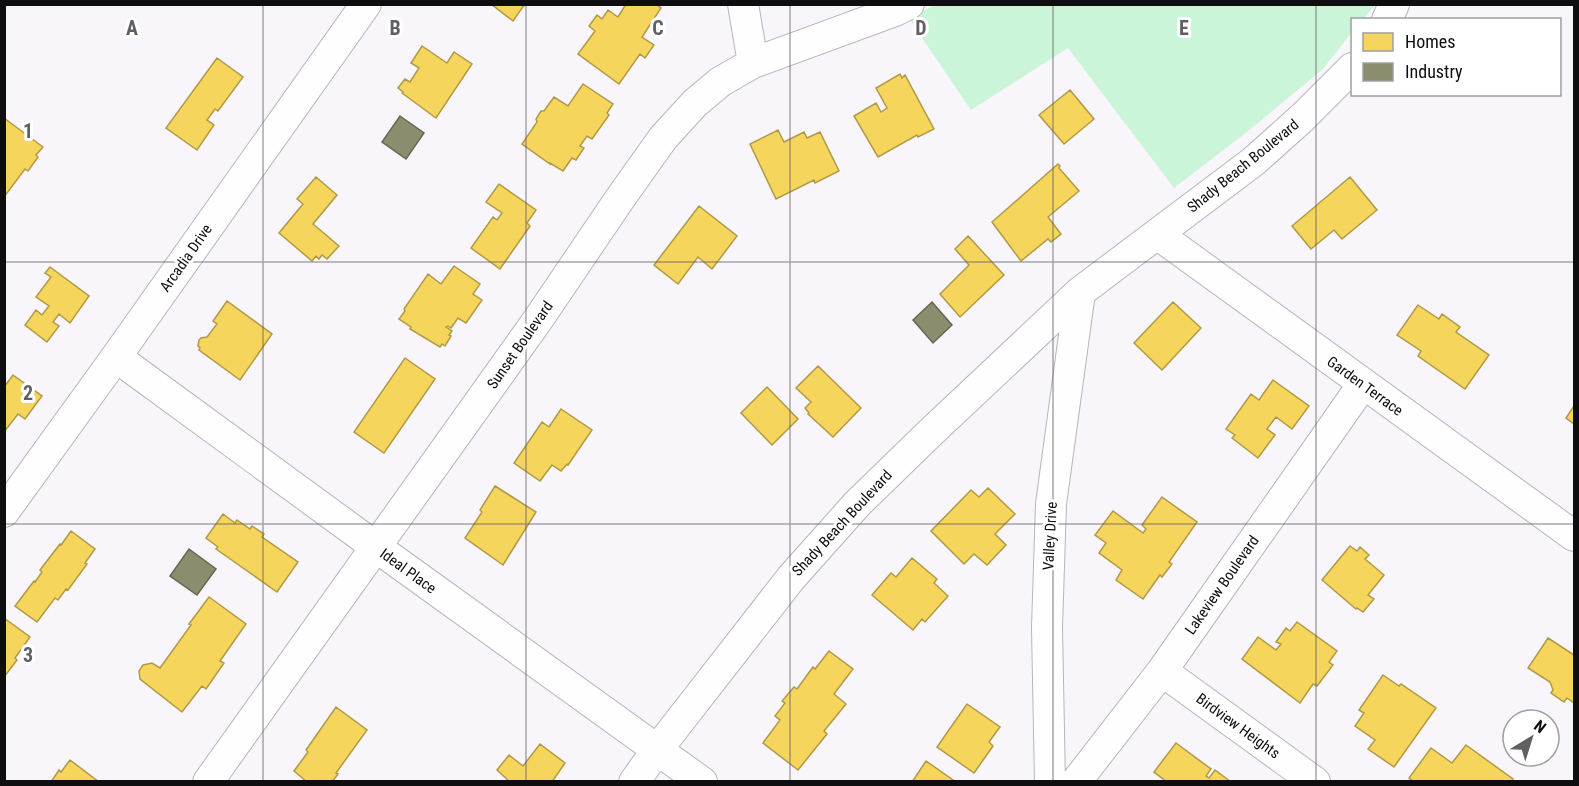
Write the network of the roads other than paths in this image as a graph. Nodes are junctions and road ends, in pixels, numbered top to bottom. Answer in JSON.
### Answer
{"nodes":[{"id":1,"x":366,"y":4,"type":"edge"},
{"id":2,"x":743,"y":4,"type":"edge"},
{"id":3,"x":909,"y":4,"type":"edge"},
{"id":4,"x":1394,"y":4,"type":"edge"},
{"id":5,"x":1388,"y":18,"type":"edge"},
{"id":6,"x":753,"y":63,"type":"junction"},
{"id":7,"x":1351,"y":70,"type":"edge"},
{"id":8,"x":1156,"y":234,"type":"junction"},
{"id":9,"x":1080,"y":292,"type":"junction"},
{"id":10,"x":116,"y":357,"type":"junction"},
{"id":11,"x":1363,"y":384,"type":"junction"},
{"id":12,"x":4,"y":512,"type":"edge"},
{"id":13,"x":1575,"y":536,"type":"edge"},
{"id":14,"x":376,"y":548,"type":"junction"},
{"id":15,"x":1162,"y":671,"type":"junction"},
{"id":16,"x":657,"y":750,"type":"junction"},
{"id":17,"x":208,"y":782,"type":"edge"},
{"id":18,"x":634,"y":782,"type":"edge"},
{"id":19,"x":702,"y":782,"type":"edge"},
{"id":20,"x":1050,"y":782,"type":"edge"},
{"id":21,"x":1076,"y":782,"type":"edge"},
{"id":22,"x":1315,"y":782,"type":"edge"}],
"edges":[{"from":1,"to":10,"type":"street","name":"Arcadia Drive"},
{"from":2,"to":6,"type":"street"},
{"from":3,"to":6,"type":"street","name":"Sunset Boulevard"},
{"from":4,"to":5,"type":"street"},
{"from":6,"to":14,"type":"street","name":"Sunset Boulevard"},
{"from":7,"to":8,"type":"street","name":"Shady Beach Boulevard"},
{"from":8,"to":9,"type":"street","name":"Shady Beach Boulevard"},
{"from":8,"to":11,"type":"street","name":"Garden Terrace"},
{"from":9,"to":16,"type":"street","name":"Shady Beach Boulevard"},
{"from":9,"to":20,"type":"street","name":"Valley Drive"},
{"from":10,"to":12,"type":"street","name":"Arcadia Drive"},
{"from":10,"to":14,"type":"street","name":"Ideal Place"},
{"from":11,"to":13,"type":"street","name":"Garden Terrace"},
{"from":11,"to":15,"type":"street","name":"Lakeview Boulevard"},
{"from":14,"to":16,"type":"street","name":"Ideal Place"},
{"from":14,"to":17,"type":"street","name":"Sunset Boulevard"},
{"from":15,"to":21,"type":"street","name":"Lakeview Boulevard"},
{"from":15,"to":22,"type":"street","name":"Birdview Heights"},
{"from":16,"to":18,"type":"street","name":"Shady Beach Boulevard"},
{"from":16,"to":19,"type":"street","name":"Ideal Place"}]}
